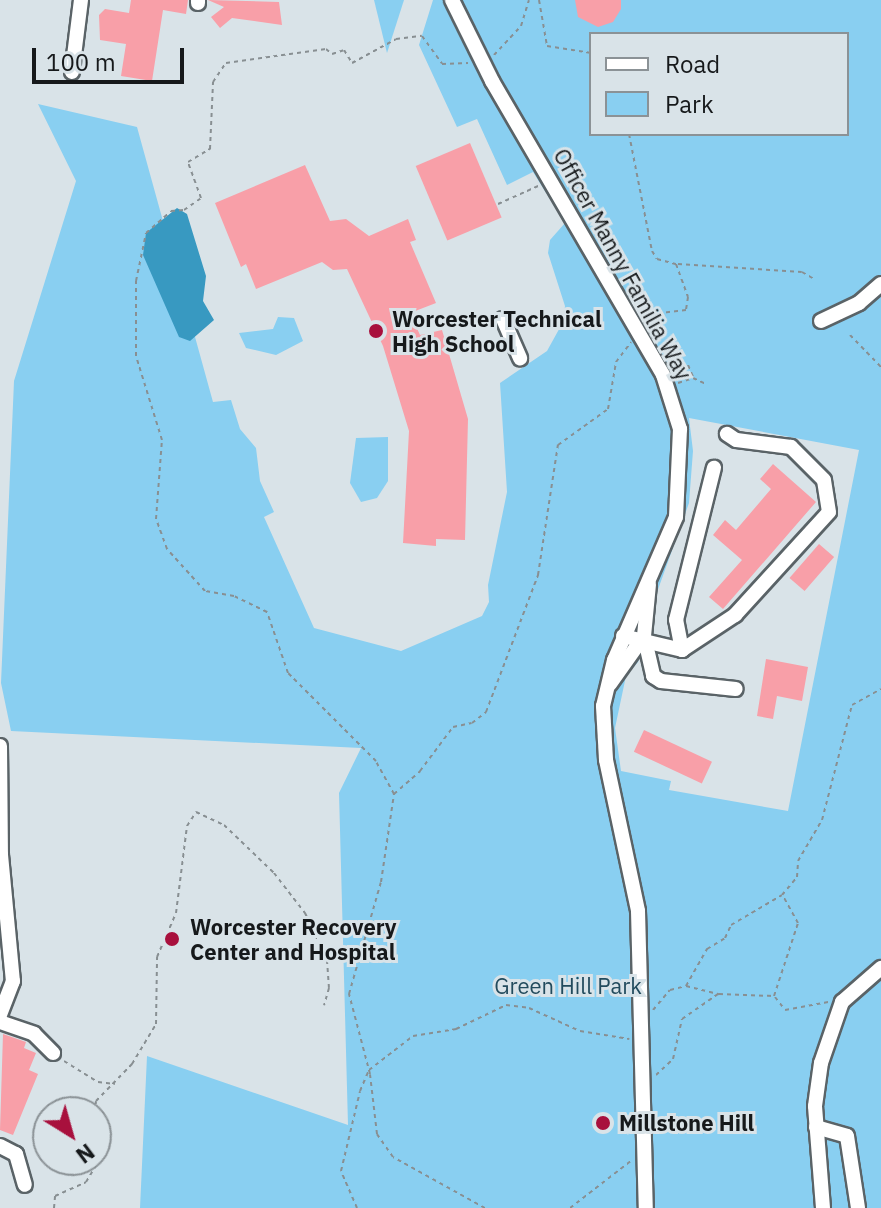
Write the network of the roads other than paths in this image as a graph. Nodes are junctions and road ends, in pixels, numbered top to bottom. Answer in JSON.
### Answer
{"nodes":[{"id":1,"x":81,"y":0,"type":"edge"},
{"id":2,"x":452,"y":0,"type":"edge"},
{"id":3,"x":72,"y":72,"type":"dead end"},
{"id":4,"x":881,"y":284,"type":"edge"},
{"id":5,"x":503,"y":319,"type":"dead end"},
{"id":6,"x":821,"y":321,"type":"dead end"},
{"id":7,"x":520,"y":358,"type":"dead end"},
{"id":8,"x":727,"y":434,"type":"dead end"},
{"id":9,"x":714,"y":468,"type":"dead end"},
{"id":10,"x":681,"y":493,"type":"junction"},
{"id":11,"x":705,"y":498,"type":"junction"},
{"id":12,"x":655,"y":565,"type":"junction"},
{"id":13,"x":623,"y":636,"type":"junction"},
{"id":14,"x":644,"y":639,"type":"junction"},
{"id":15,"x":682,"y":650,"type":"junction"},
{"id":16,"x":736,"y":689,"type":"dead end"},
{"id":17,"x":604,"y":696,"type":"junction"},
{"id":18,"x":0,"y":746,"type":"edge"},
{"id":19,"x":881,"y":968,"type":"edge"},
{"id":20,"x":0,"y":1015,"type":"edge"},
{"id":21,"x":0,"y":1022,"type":"edge"},
{"id":22,"x":53,"y":1053,"type":"road end"},
{"id":23,"x":816,"y":1127,"type":"junction"},
{"id":24,"x":0,"y":1146,"type":"edge"},
{"id":25,"x":25,"y":1185,"type":"dead end"},
{"id":26,"x":646,"y":1208,"type":"edge"},
{"id":27,"x":823,"y":1208,"type":"edge"},
{"id":28,"x":858,"y":1208,"type":"edge"}],
"edges":[{"from":1,"to":3,"type":"street"},
{"from":2,"to":10,"type":"street","name":"Officer Manny Familia Way"},
{"from":4,"to":6,"type":"street"},
{"from":5,"to":7,"type":"street"},
{"from":8,"to":15,"type":"street"},
{"from":9,"to":11,"type":"street"},
{"from":10,"to":11,"type":"street"},
{"from":10,"to":12,"type":"street","name":"Officer Manny Familia Way"},
{"from":11,"to":15,"type":"street"},
{"from":12,"to":13,"type":"street","name":"Officer Manny Familia Way"},
{"from":12,"to":14,"type":"street","name":"Officer Manny Familia Way"},
{"from":13,"to":14,"type":"street"},
{"from":13,"to":17,"type":"street","name":"Officer Manny Familia Way"},
{"from":14,"to":15,"type":"street"},
{"from":14,"to":16,"type":"street"},
{"from":14,"to":17,"type":"street","name":"Officer Manny Familia Way"},
{"from":17,"to":26,"type":"street","name":"Officer Manny Familia Way"},
{"from":18,"to":20,"type":"street"},
{"from":19,"to":23,"type":"street"},
{"from":21,"to":22,"type":"street"},
{"from":23,"to":27,"type":"street"},
{"from":23,"to":28,"type":"street"},
{"from":24,"to":25,"type":"street"}]}
